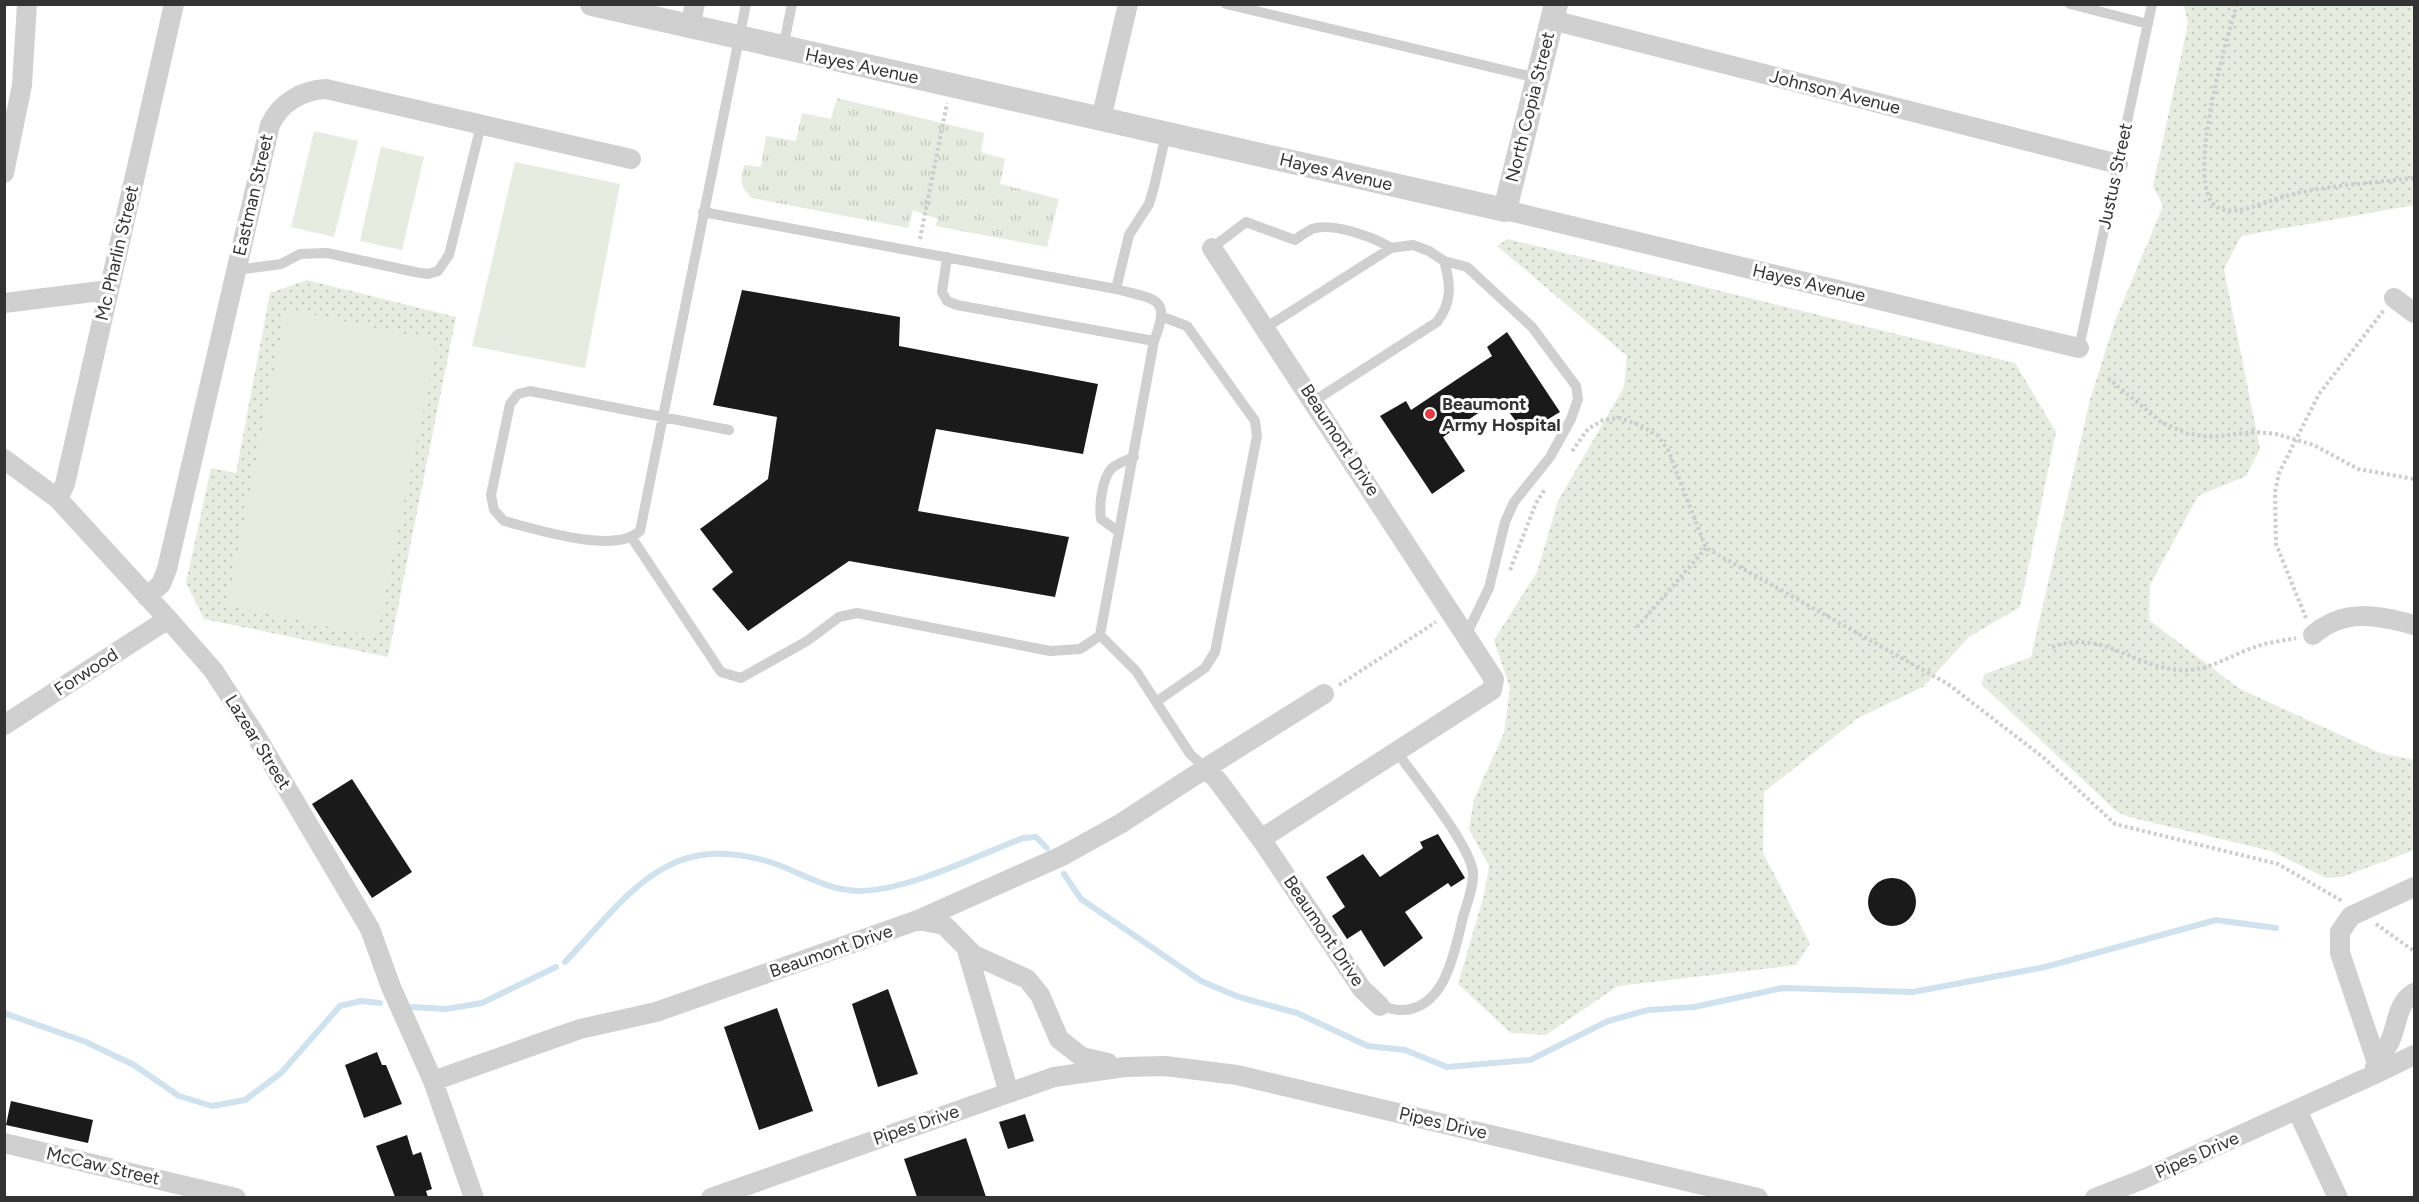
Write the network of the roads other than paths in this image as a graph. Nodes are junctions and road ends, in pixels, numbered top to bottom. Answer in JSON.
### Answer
{"nodes":[{"id":1,"x":27,"y":4,"type":"edge"},
{"id":2,"x":174,"y":4,"type":"edge"},
{"id":3,"x":592,"y":4,"type":"edge"},
{"id":4,"x":746,"y":4,"type":"edge"},
{"id":5,"x":792,"y":4,"type":"edge"},
{"id":6,"x":1128,"y":4,"type":"edge"},
{"id":7,"x":1226,"y":4,"type":"edge"},
{"id":8,"x":2070,"y":4,"type":"edge"},
{"id":9,"x":2152,"y":4,"type":"edge"},
{"id":10,"x":1554,"y":12,"type":"edge"},
{"id":11,"x":692,"y":15,"type":"edge"},
{"id":12,"x":2148,"y":24,"type":"junction"},
{"id":13,"x":739,"y":38,"type":"junction"},
{"id":14,"x":783,"y":49,"type":"junction"},
{"id":15,"x":1537,"y":78,"type":"junction"},
{"id":16,"x":1101,"y":119,"type":"junction"},
{"id":17,"x":481,"y":125,"type":"junction"},
{"id":18,"x":1166,"y":134,"type":"junction"},
{"id":19,"x":631,"y":159,"type":"dead end"},
{"id":20,"x":2118,"y":164,"type":"junction"},
{"id":21,"x":4,"y":173,"type":"edge"},
{"id":22,"x":1505,"y":210,"type":"junction"},
{"id":23,"x":703,"y":212,"type":"junction"},
{"id":24,"x":1212,"y":248,"type":"joint"},
{"id":25,"x":1391,"y":248,"type":"junction"},
{"id":26,"x":947,"y":257,"type":"junction"},
{"id":27,"x":1444,"y":261,"type":"junction"},
{"id":28,"x":236,"y":270,"type":"junction"},
{"id":29,"x":1116,"y":289,"type":"junction"},
{"id":30,"x":109,"y":290,"type":"junction"},
{"id":31,"x":2394,"y":298,"type":"road end"},
{"id":32,"x":4,"y":303,"type":"edge"},
{"id":33,"x":2415,"y":313,"type":"edge"},
{"id":34,"x":1163,"y":317,"type":"junction"},
{"id":35,"x":1265,"y":328,"type":"junction"},
{"id":36,"x":1154,"y":341,"type":"junction"},
{"id":37,"x":2079,"y":348,"type":"joint"},
{"id":38,"x":1314,"y":401,"type":"junction"},
{"id":39,"x":661,"y":416,"type":"junction"},
{"id":40,"x":729,"y":430,"type":"dead end"},
{"id":41,"x":1134,"y":456,"type":"junction"},
{"id":42,"x":4,"y":459,"type":"edge"},
{"id":43,"x":58,"y":500,"type":"junction"},
{"id":44,"x":1119,"y":532,"type":"junction"},
{"id":45,"x":632,"y":538,"type":"junction"},
{"id":46,"x":147,"y":597,"type":"junction"},
{"id":47,"x":168,"y":619,"type":"junction"},
{"id":48,"x":2415,"y":625,"type":"edge"},
{"id":49,"x":1467,"y":633,"type":"junction"},
{"id":50,"x":1101,"y":635,"type":"junction"},
{"id":51,"x":2313,"y":635,"type":"road end"},
{"id":52,"x":1324,"y":694,"type":"dead end"},
{"id":53,"x":1156,"y":702,"type":"junction"},
{"id":54,"x":4,"y":725,"type":"edge"},
{"id":55,"x":1397,"y":752,"type":"junction"},
{"id":56,"x":1206,"y":768,"type":"junction"},
{"id":57,"x":1261,"y":838,"type":"junction"},
{"id":58,"x":2415,"y":886,"type":"edge"},
{"id":59,"x":918,"y":920,"type":"junction"},
{"id":60,"x":966,"y":947,"type":"junction"},
{"id":61,"x":2415,"y":993,"type":"edge"},
{"id":62,"x":1380,"y":1006,"type":"joint"},
{"id":63,"x":2415,"y":1055,"type":"edge"},
{"id":64,"x":1125,"y":1067,"type":"junction"},
{"id":65,"x":2374,"y":1067,"type":"junction"},
{"id":66,"x":433,"y":1081,"type":"junction"},
{"id":67,"x":1009,"y":1093,"type":"junction"},
{"id":68,"x":2297,"y":1110,"type":"junction"},
{"id":69,"x":4,"y":1143,"type":"edge"},
{"id":70,"x":236,"y":1197,"type":"edge"},
{"id":71,"x":474,"y":1197,"type":"edge"},
{"id":72,"x":711,"y":1197,"type":"edge"},
{"id":73,"x":1758,"y":1197,"type":"edge"},
{"id":74,"x":2096,"y":1197,"type":"edge"},
{"id":75,"x":2338,"y":1197,"type":"edge"}],
"edges":[{"from":1,"to":21,"type":"street"},
{"from":2,"to":30,"type":"street","name":"Mc Pharlin Street"},
{"from":3,"to":11,"type":"street","name":"Hayes Avenue"},
{"from":4,"to":13,"type":"lane"},
{"from":5,"to":14,"type":"lane"},
{"from":6,"to":16,"type":"street"},
{"from":7,"to":15,"type":"lane"},
{"from":8,"to":12,"type":"lane"},
{"from":9,"to":12,"type":"lane","name":"Justus Street"},
{"from":10,"to":15,"type":"street","name":"North Copia Street"},
{"from":10,"to":20,"type":"street","name":"Johnson Avenue"},
{"from":11,"to":13,"type":"street","name":"Hayes Avenue"},
{"from":12,"to":20,"type":"lane","name":"Justus Street"},
{"from":13,"to":14,"type":"street","name":"Hayes Avenue"},
{"from":13,"to":23,"type":"lane"},
{"from":14,"to":16,"type":"street","name":"Hayes Avenue"},
{"from":15,"to":22,"type":"street","name":"North Copia Street"},
{"from":16,"to":18,"type":"street","name":"Hayes Avenue"},
{"from":17,"to":19,"type":"street","name":"Eastman Street"},
{"from":17,"to":28,"type":"lane"},
{"from":17,"to":28,"type":"street","name":"Eastman Street"},
{"from":18,"to":22,"type":"street","name":"Hayes Avenue"},
{"from":18,"to":29,"type":"lane"},
{"from":20,"to":37,"type":"lane","name":"Justus Street"},
{"from":22,"to":37,"type":"street","name":"Hayes Avenue"},
{"from":23,"to":26,"type":"lane"},
{"from":23,"to":39,"type":"lane"},
{"from":24,"to":25,"type":"lane"},
{"from":24,"to":35,"type":"street","name":"Beaumont Drive"},
{"from":25,"to":27,"type":"lane"},
{"from":25,"to":35,"type":"lane"},
{"from":26,"to":29,"type":"lane"},
{"from":26,"to":36,"type":"lane"},
{"from":27,"to":38,"type":"lane"},
{"from":27,"to":49,"type":"lane"},
{"from":28,"to":46,"type":"street","name":"Eastman Street"},
{"from":29,"to":34,"type":"lane"},
{"from":30,"to":32,"type":"street"},
{"from":30,"to":43,"type":"street","name":"Mc Pharlin Street"},
{"from":31,"to":33,"type":"street"},
{"from":34,"to":36,"type":"lane"},
{"from":34,"to":53,"type":"lane"},
{"from":35,"to":38,"type":"street","name":"Beaumont Drive"},
{"from":36,"to":41,"type":"lane"},
{"from":38,"to":49,"type":"street","name":"Beaumont Drive"},
{"from":39,"to":40,"type":"lane"},
{"from":39,"to":45,"type":"lane"},
{"from":39,"to":45,"type":"lane"},
{"from":41,"to":44,"type":"lane"},
{"from":41,"to":44,"type":"lane"},
{"from":42,"to":43,"type":"street","name":"Lazear Street"},
{"from":43,"to":46,"type":"street","name":"Lazear Street"},
{"from":44,"to":50,"type":"lane"},
{"from":45,"to":50,"type":"lane"},
{"from":46,"to":47,"type":"street","name":"Lazear Street"},
{"from":47,"to":54,"type":"street","name":"Forwood"},
{"from":47,"to":66,"type":"street","name":"Lazear Street"},
{"from":48,"to":51,"type":"street"},
{"from":49,"to":55,"type":"street","name":"Beaumont Drive"},
{"from":50,"to":53,"type":"lane"},
{"from":52,"to":56,"type":"street","name":"Beaumont Drive"},
{"from":53,"to":56,"type":"lane"},
{"from":55,"to":57,"type":"street","name":"Beaumont Drive"},
{"from":55,"to":62,"type":"lane"},
{"from":56,"to":57,"type":"street","name":"Beaumont Drive"},
{"from":56,"to":59,"type":"street","name":"Beaumont Drive"},
{"from":57,"to":62,"type":"street","name":"Beaumont Drive"},
{"from":58,"to":65,"type":"street"},
{"from":59,"to":60,"type":"street","name":"Pipes Drive"},
{"from":59,"to":66,"type":"street","name":"Beaumont Drive"},
{"from":60,"to":64,"type":"street","name":"Pipes Drive"},
{"from":60,"to":67,"type":"street"},
{"from":61,"to":65,"type":"street"},
{"from":63,"to":65,"type":"street","name":"Pipes Drive"},
{"from":64,"to":67,"type":"street","name":"Pipes Drive"},
{"from":64,"to":73,"type":"street","name":"Pipes Drive"},
{"from":65,"to":68,"type":"street","name":"Pipes Drive"},
{"from":66,"to":71,"type":"street","name":"Lazear Street"},
{"from":67,"to":72,"type":"street","name":"Pipes Drive"},
{"from":68,"to":74,"type":"street","name":"Pipes Drive"},
{"from":68,"to":75,"type":"street"},
{"from":69,"to":70,"type":"street","name":"McCaw Street"}]}
